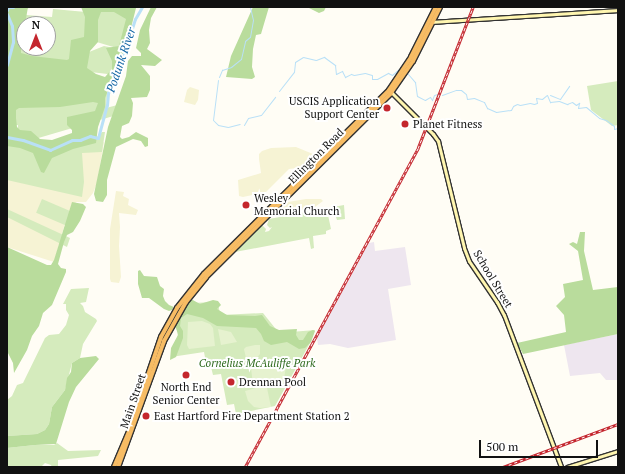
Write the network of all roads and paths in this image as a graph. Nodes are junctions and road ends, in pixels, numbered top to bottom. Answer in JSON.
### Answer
{"nodes":[{"id":1,"x":436,"y":7,"type":"edge"},
{"id":2,"x":440,"y":7,"type":"edge"},
{"id":3,"x":618,"y":10,"type":"edge"},
{"id":4,"x":431,"y":22,"type":"junction"},
{"id":5,"x":390,"y":91,"type":"junction"},
{"id":6,"x":193,"y":290,"type":"junction"},
{"id":7,"x":136,"y":415,"type":"junction"},
{"id":8,"x":618,"y":451,"type":"edge"},
{"id":9,"x":114,"y":467,"type":"edge"},
{"id":10,"x":118,"y":467,"type":"edge"},
{"id":11,"x":561,"y":467,"type":"edge"},
{"id":12,"x":567,"y":467,"type":"edge"}],
"edges":[{"from":1,"to":4,"type":"highway"},
{"from":2,"to":4,"type":"highway"},
{"from":3,"to":4,"type":"main road"},
{"from":4,"to":5,"type":"highway","name":"Ellington Road"},
{"from":5,"to":6,"type":"highway","name":"Ellington Road"},
{"from":5,"to":11,"type":"main road","name":"School Street"},
{"from":6,"to":7,"type":"highway","name":"Main Street"},
{"from":6,"to":7,"type":"highway","name":"Main Street"},
{"from":7,"to":9,"type":"highway","name":"Main Street"},
{"from":7,"to":10,"type":"highway","name":"Main Street"},
{"from":8,"to":12,"type":"main road"}]}
